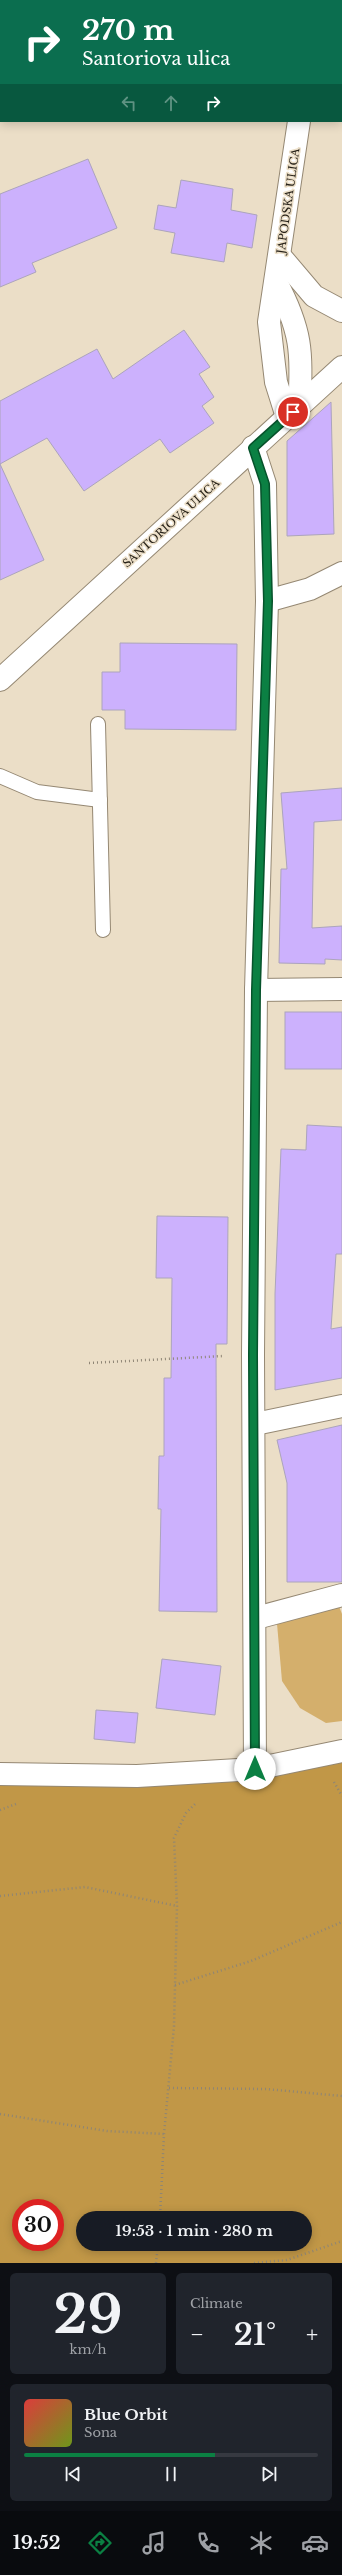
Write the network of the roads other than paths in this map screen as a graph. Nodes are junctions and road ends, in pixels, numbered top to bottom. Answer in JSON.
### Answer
{"nodes":[{"id":1,"x":300,"y":122,"type":"edge"},
{"id":2,"x":280,"y":256,"type":"junction"},
{"id":3,"x":276,"y":282,"type":"junction"},
{"id":4,"x":342,"y":311,"type":"edge"},
{"id":5,"x":342,"y":367,"type":"edge"},
{"id":6,"x":293,"y":412,"type":"junction"},
{"id":7,"x":253,"y":448,"type":"junction"},
{"id":8,"x":342,"y":573,"type":"edge"},
{"id":9,"x":268,"y":601,"type":"junction"},
{"id":10,"x":0,"y":680,"type":"edge"},
{"id":11,"x":98,"y":724,"type":"dead end"},
{"id":12,"x":0,"y":776,"type":"edge"},
{"id":13,"x":100,"y":800,"type":"junction"},
{"id":14,"x":103,"y":930,"type":"dead end"},
{"id":15,"x":256,"y":990,"type":"junction"},
{"id":16,"x":342,"y":990,"type":"edge"},
{"id":17,"x":342,"y":1406,"type":"edge"},
{"id":18,"x":255,"y":1424,"type":"junction"},
{"id":19,"x":342,"y":1595,"type":"edge"},
{"id":20,"x":256,"y":1618,"type":"junction"},
{"id":21,"x":342,"y":1751,"type":"edge"},
{"id":22,"x":255,"y":1769,"type":"junction"},
{"id":23,"x":0,"y":1774,"type":"edge"}],
"edges":[{"from":1,"to":2,"type":"street","name":"JAPODSKA ULICA"},
{"from":2,"to":3,"type":"street","name":"JAPODSKA ULICA"},
{"from":2,"to":4,"type":"street"},
{"from":3,"to":6,"type":"street","name":"JAPODSKA ULICA"},
{"from":3,"to":6,"type":"street"},
{"from":5,"to":6,"type":"street","name":"SANTORIOVA ULICA"},
{"from":6,"to":7,"type":"street","name":"SANTORIOVA ULICA"},
{"from":7,"to":9,"type":"street"},
{"from":7,"to":10,"type":"street","name":"SANTORIOVA ULICA"},
{"from":8,"to":9,"type":"street"},
{"from":9,"to":15,"type":"street"},
{"from":11,"to":13,"type":"lane"},
{"from":12,"to":13,"type":"lane"},
{"from":13,"to":14,"type":"lane"},
{"from":15,"to":16,"type":"street"},
{"from":15,"to":18,"type":"street"},
{"from":17,"to":18,"type":"street"},
{"from":18,"to":20,"type":"street"},
{"from":19,"to":20,"type":"street"},
{"from":20,"to":22,"type":"street"},
{"from":21,"to":22,"type":"street"},
{"from":22,"to":23,"type":"street"}]}
